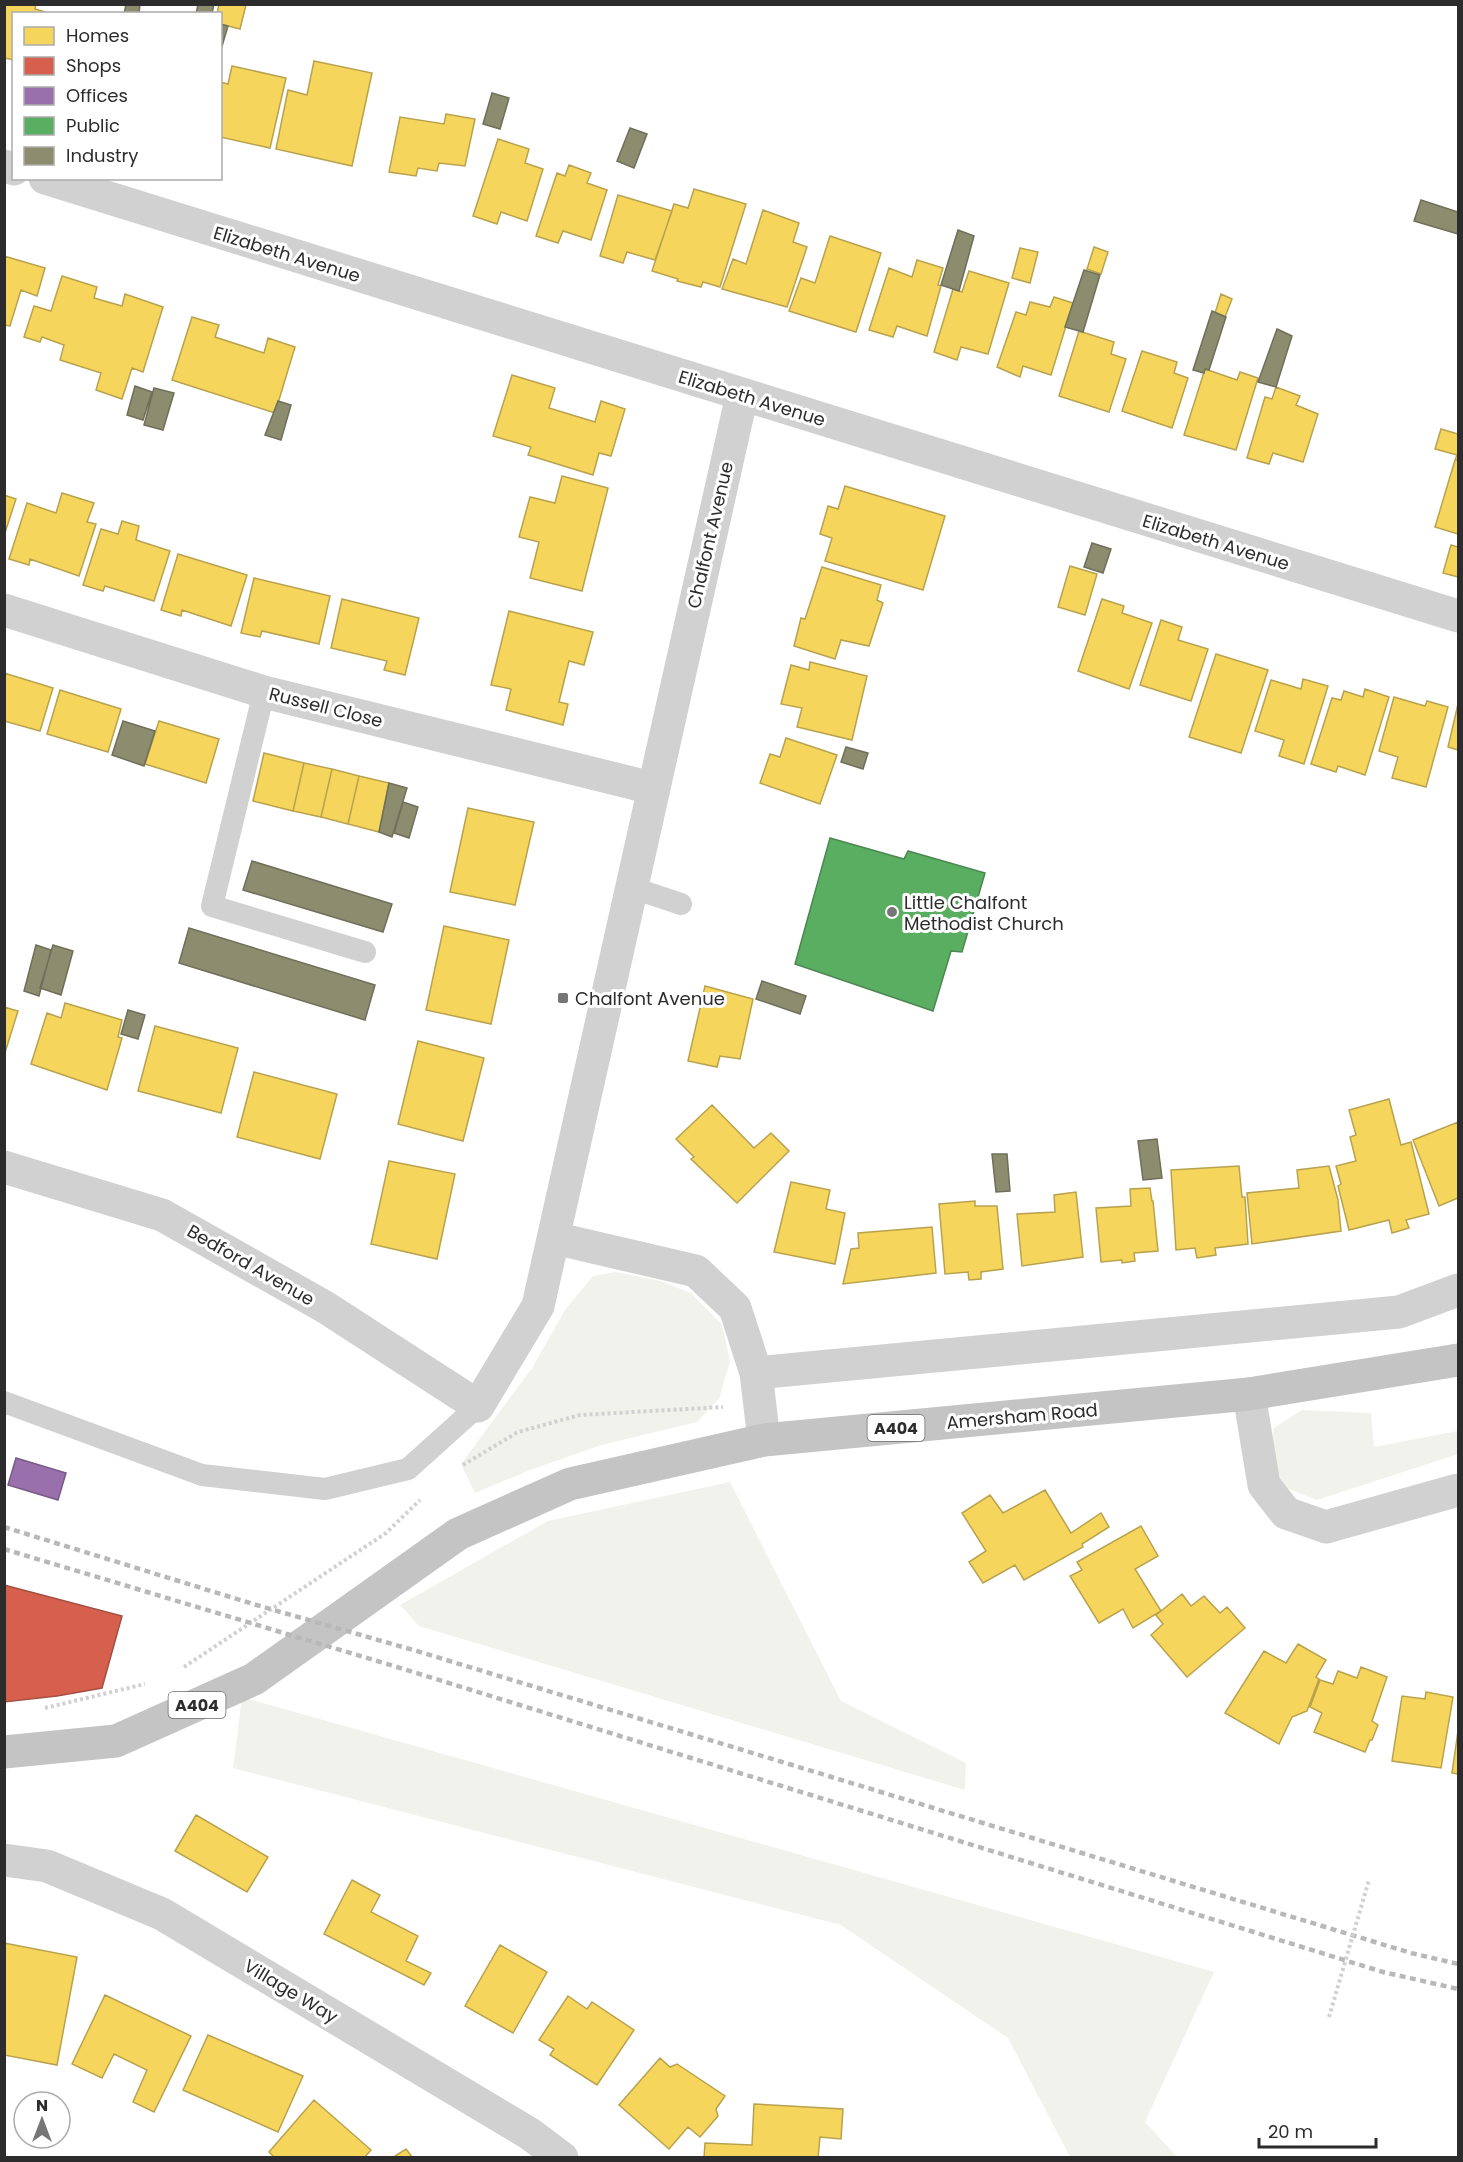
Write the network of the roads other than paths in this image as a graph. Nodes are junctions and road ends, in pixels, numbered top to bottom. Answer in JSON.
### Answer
{"nodes":[{"id":1,"x":51,"y":180,"type":"edge"},
{"id":2,"x":742,"y":395,"type":"junction"},
{"id":3,"x":4,"y":610,"type":"edge"},
{"id":4,"x":1458,"y":616,"type":"edge"},
{"id":5,"x":264,"y":692,"type":"junction"},
{"id":6,"x":652,"y":788,"type":"junction"},
{"id":7,"x":630,"y":887,"type":"junction"},
{"id":8,"x":681,"y":904,"type":"dead end"},
{"id":9,"x":365,"y":952,"type":"dead end"},
{"id":10,"x":4,"y":1167,"type":"edge"},
{"id":11,"x":554,"y":1238,"type":"junction"},
{"id":12,"x":1458,"y":1290,"type":"edge"},
{"id":13,"x":1458,"y":1360,"type":"edge"},
{"id":14,"x":756,"y":1373,"type":"junction"},
{"id":15,"x":1249,"y":1395,"type":"junction"},
{"id":16,"x":4,"y":1402,"type":"edge"},
{"id":17,"x":478,"y":1406,"type":"junction"},
{"id":18,"x":764,"y":1440,"type":"junction"},
{"id":19,"x":1455,"y":1500,"type":"edge"},
{"id":20,"x":4,"y":1752,"type":"edge"},
{"id":21,"x":4,"y":1860,"type":"edge"},
{"id":22,"x":561,"y":2157,"type":"edge"}],
"edges":[{"from":1,"to":2,"type":"street","name":"Elizabeth Avenue"},
{"from":2,"to":4,"type":"street","name":"Elizabeth Avenue"},
{"from":2,"to":6,"type":"street","name":"Chalfont Avenue"},
{"from":3,"to":5,"type":"street","name":"Russell Close"},
{"from":5,"to":6,"type":"street","name":"Russell Close"},
{"from":5,"to":9,"type":"lane"},
{"from":6,"to":7,"type":"street","name":"Chalfont Avenue"},
{"from":7,"to":8,"type":"lane"},
{"from":7,"to":11,"type":"street","name":"Chalfont Avenue"},
{"from":10,"to":17,"type":"street","name":"Bedford Avenue"},
{"from":11,"to":14,"type":"street"},
{"from":11,"to":17,"type":"street","name":"Chalfont Avenue"},
{"from":12,"to":14,"type":"street"},
{"from":13,"to":15,"type":"main road","name":"Amersham Road","number":"A404"},
{"from":14,"to":18,"type":"street"},
{"from":15,"to":18,"type":"main road","name":"Amersham Road","number":"A404"},
{"from":15,"to":19,"type":"street"},
{"from":16,"to":17,"type":"lane"},
{"from":18,"to":20,"type":"main road","name":"Amersham Road","number":"A404"},
{"from":21,"to":22,"type":"street","name":"Village Way"}]}
